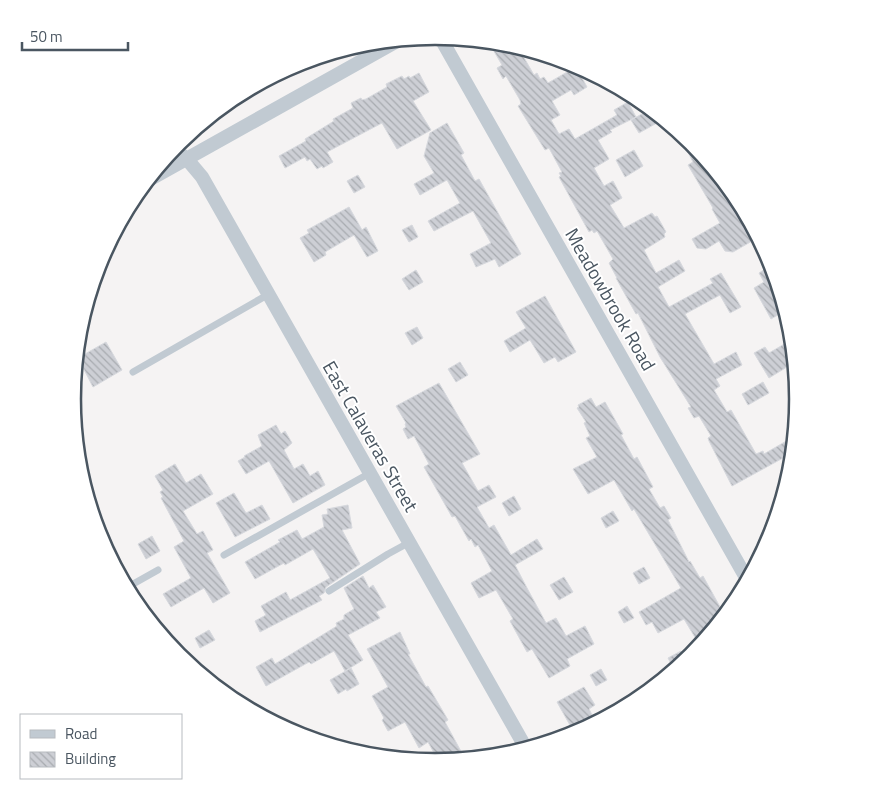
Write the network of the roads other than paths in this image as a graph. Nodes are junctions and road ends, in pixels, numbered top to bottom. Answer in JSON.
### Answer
{"nodes":[{"id":1,"x":445,"y":45,"type":"edge"},
{"id":2,"x":384,"y":49,"type":"edge"},
{"id":3,"x":180,"y":154,"type":"edge"},
{"id":4,"x":186,"y":158,"type":"junction"},
{"id":5,"x":166,"y":170,"type":"edge"},
{"id":6,"x":269,"y":294,"type":"junction"},
{"id":7,"x":133,"y":372,"type":"dead end"},
{"id":8,"x":371,"y":473,"type":"junction"},
{"id":9,"x":410,"y":542,"type":"junction"},
{"id":10,"x":224,"y":555,"type":"dead end"},
{"id":11,"x":158,"y":570,"type":"dead end"},
{"id":12,"x":744,"y":574,"type":"edge"},
{"id":13,"x":133,"y":584,"type":"edge"},
{"id":14,"x":329,"y":591,"type":"dead end"},
{"id":15,"x":523,"y":743,"type":"edge"}],
"edges":[{"from":1,"to":12,"type":"street","name":"Meadowbrook Road"},
{"from":2,"to":4,"type":"street"},
{"from":3,"to":4,"type":"street","name":"East Calaveras Street"},
{"from":4,"to":5,"type":"street"},
{"from":4,"to":6,"type":"street","name":"East Calaveras Street"},
{"from":6,"to":7,"type":"lane"},
{"from":6,"to":8,"type":"street","name":"East Calaveras Street"},
{"from":8,"to":9,"type":"street","name":"East Calaveras Street"},
{"from":8,"to":10,"type":"lane"},
{"from":9,"to":14,"type":"lane"},
{"from":9,"to":15,"type":"street","name":"East Calaveras Street"},
{"from":11,"to":13,"type":"lane"}]}
